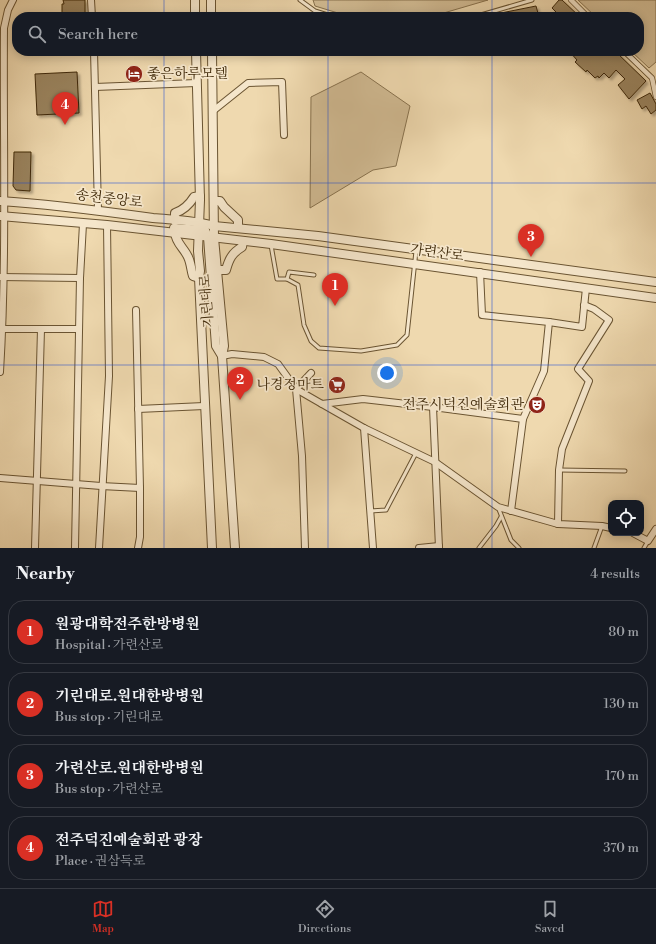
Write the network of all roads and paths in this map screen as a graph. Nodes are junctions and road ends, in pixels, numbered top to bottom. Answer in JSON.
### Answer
{"nodes":[{"id":1,"x":14,"y":0,"type":"edge"},
{"id":2,"x":91,"y":0,"type":"edge"},
{"id":3,"x":195,"y":0,"type":"edge"},
{"id":4,"x":211,"y":0,"type":"edge"},
{"id":5,"x":300,"y":0,"type":"edge"},
{"id":6,"x":532,"y":0,"type":"edge"},
{"id":7,"x":571,"y":0,"type":"edge"},
{"id":8,"x":92,"y":12,"type":"edge"},
{"id":9,"x":195,"y":12,"type":"edge"},
{"id":10,"x":211,"y":12,"type":"edge"},
{"id":11,"x":318,"y":12,"type":"edge"},
{"id":12,"x":491,"y":12,"type":"edge"},
{"id":13,"x":583,"y":12,"type":"edge"},
{"id":14,"x":94,"y":56,"type":"edge"},
{"id":15,"x":196,"y":56,"type":"edge"},
{"id":16,"x":212,"y":56,"type":"edge"},
{"id":17,"x":629,"y":56,"type":"edge"},
{"id":18,"x":2,"y":58,"type":"edge"},
{"id":19,"x":196,"y":83,"type":"junction"},
{"id":20,"x":95,"y":87,"type":"junction"},
{"id":21,"x":656,"y":97,"type":"edge"},
{"id":22,"x":212,"y":111,"type":"junction"},
{"id":23,"x":284,"y":135,"type":"dead end"},
{"id":24,"x":200,"y":196,"type":"junction"},
{"id":25,"x":2,"y":201,"type":"edge"},
{"id":26,"x":214,"y":201,"type":"junction"},
{"id":27,"x":98,"y":210,"type":"junction"},
{"id":28,"x":2,"y":216,"type":"edge"},
{"id":29,"x":175,"y":221,"type":"junction"},
{"id":30,"x":83,"y":224,"type":"junction"},
{"id":31,"x":107,"y":225,"type":"junction"},
{"id":32,"x":119,"y":226,"type":"junction"},
{"id":33,"x":214,"y":226,"type":"junction"},
{"id":34,"x":238,"y":228,"type":"junction"},
{"id":35,"x":204,"y":232,"type":"junction"},
{"id":36,"x":175,"y":233,"type":"junction"},
{"id":37,"x":243,"y":241,"type":"junction"},
{"id":38,"x":271,"y":244,"type":"junction"},
{"id":39,"x":416,"y":249,"type":"junction"},
{"id":40,"x":415,"y":263,"type":"junction"},
{"id":41,"x":218,"y":270,"type":"junction"},
{"id":42,"x":480,"y":272,"type":"junction"},
{"id":43,"x":314,"y":275,"type":"dead end"},
{"id":44,"x":2,"y":277,"type":"edge"},
{"id":45,"x":80,"y":278,"type":"junction"},
{"id":46,"x":199,"y":278,"type":"junction"},
{"id":47,"x":287,"y":278,"type":"junction"},
{"id":48,"x":656,"y":282,"type":"edge"},
{"id":49,"x":586,"y":288,"type":"junction"},
{"id":50,"x":656,"y":298,"type":"edge"},
{"id":51,"x":584,"y":306,"type":"junction"},
{"id":52,"x":136,"y":310,"type":"dead end"},
{"id":53,"x":549,"y":322,"type":"junction"},
{"id":54,"x":1,"y":329,"type":"edge"},
{"id":55,"x":41,"y":329,"type":"junction"},
{"id":56,"x":79,"y":329,"type":"junction"},
{"id":57,"x":222,"y":356,"type":"junction"},
{"id":58,"x":0,"y":372,"type":"edge"},
{"id":59,"x":311,"y":373,"type":"dead end"},
{"id":60,"x":296,"y":389,"type":"junction"},
{"id":61,"x":322,"y":404,"type":"junction"},
{"id":62,"x":204,"y":406,"type":"junction"},
{"id":63,"x":433,"y":407,"type":"junction"},
{"id":64,"x":138,"y":409,"type":"junction"},
{"id":65,"x":523,"y":419,"type":"junction"},
{"id":66,"x":364,"y":428,"type":"junction"},
{"id":67,"x":416,"y":453,"type":"junction"},
{"id":68,"x":435,"y":462,"type":"junction"},
{"id":69,"x":559,"y":470,"type":"junction"},
{"id":70,"x":625,"y":471,"type":"dead end"},
{"id":71,"x":0,"y":478,"type":"edge"},
{"id":72,"x":36,"y":480,"type":"junction"},
{"id":73,"x":76,"y":484,"type":"junction"},
{"id":74,"x":101,"y":486,"type":"junction"},
{"id":75,"x":140,"y":488,"type":"junction"},
{"id":76,"x":498,"y":507,"type":"junction"},
{"id":77,"x":370,"y":511,"type":"junction"},
{"id":78,"x":511,"y":511,"type":"junction"},
{"id":79,"x":501,"y":517,"type":"junction"},
{"id":80,"x":558,"y":524,"type":"junction"},
{"id":81,"x":602,"y":526,"type":"junction"},
{"id":82,"x":608,"y":527,"type":"edge"},
{"id":83,"x":656,"y":529,"type":"edge"},
{"id":84,"x":639,"y":536,"type":"edge"},
{"id":85,"x":648,"y":541,"type":"junction"},
{"id":86,"x":439,"y":547,"type":"edge"},
{"id":87,"x":35,"y":548,"type":"edge"},
{"id":88,"x":75,"y":548,"type":"edge"},
{"id":89,"x":99,"y":548,"type":"edge"},
{"id":90,"x":138,"y":548,"type":"edge"},
{"id":91,"x":212,"y":548,"type":"edge"},
{"id":92,"x":235,"y":548,"type":"edge"},
{"id":93,"x":306,"y":548,"type":"edge"},
{"id":94,"x":372,"y":548,"type":"edge"},
{"id":95,"x":419,"y":548,"type":"edge"},
{"id":96,"x":479,"y":548,"type":"edge"},
{"id":97,"x":519,"y":548,"type":"edge"},
{"id":98,"x":594,"y":548,"type":"edge"},
{"id":99,"x":644,"y":548,"type":"edge"}],
"edges":[{"from":1,"to":18,"type":"street"},
{"from":2,"to":8,"type":"street"},
{"from":3,"to":9,"type":"street"},
{"from":4,"to":10,"type":"street"},
{"from":5,"to":11,"type":"lane"},
{"from":6,"to":12,"type":"lane"},
{"from":7,"to":13,"type":"street"},
{"from":14,"to":20,"type":"street"},
{"from":15,"to":19,"type":"street","name":"기린대로"},
{"from":16,"to":22,"type":"street","name":"기린대로"},
{"from":17,"to":21,"type":"street"},
{"from":18,"to":25,"type":"street"},
{"from":19,"to":20,"type":"street"},
{"from":19,"to":24,"type":"street","name":"기린대로"},
{"from":20,"to":27,"type":"street"},
{"from":22,"to":23,"type":"street"},
{"from":22,"to":26,"type":"street","name":"기린대로"},
{"from":24,"to":29,"type":"street"},
{"from":24,"to":35,"type":"street","name":"기린대로"},
{"from":25,"to":27,"type":"street","name":"송천중앙로"},
{"from":25,"to":28,"type":"street"},
{"from":26,"to":33,"type":"street","name":"기린대로"},
{"from":26,"to":34,"type":"street"},
{"from":27,"to":29,"type":"street","name":"송천중앙로"},
{"from":28,"to":30,"type":"street","name":"송천중앙로"},
{"from":28,"to":44,"type":"street"},
{"from":29,"to":35,"type":"street","name":"송천중앙로"},
{"from":30,"to":31,"type":"street","name":"송천중앙로"},
{"from":30,"to":45,"type":"street"},
{"from":31,"to":32,"type":"street","name":"송천중앙로"},
{"from":31,"to":74,"type":"street"},
{"from":32,"to":35,"type":"street"},
{"from":32,"to":36,"type":"street","name":"송천중앙로"},
{"from":33,"to":34,"type":"street","name":"가련산로"},
{"from":33,"to":35,"type":"street","name":"송천중앙로"},
{"from":33,"to":35,"type":"street","name":"기린대로"},
{"from":34,"to":39,"type":"street","name":"가련산로"},
{"from":35,"to":36,"type":"street","name":"송천중앙로"},
{"from":35,"to":37,"type":"street","name":"가련산로"},
{"from":35,"to":41,"type":"street","name":"기린대로"},
{"from":35,"to":46,"type":"street","name":"기린대로"},
{"from":35,"to":57,"type":"street"},
{"from":36,"to":46,"type":"street"},
{"from":37,"to":38,"type":"street","name":"가련산로"},
{"from":37,"to":41,"type":"street"},
{"from":38,"to":40,"type":"street","name":"가련산로"},
{"from":38,"to":47,"type":"lane"},
{"from":39,"to":40,"type":"lane"},
{"from":39,"to":48,"type":"street","name":"가련산로"},
{"from":40,"to":42,"type":"street","name":"가련산로"},
{"from":40,"to":47,"type":"lane"},
{"from":41,"to":57,"type":"street","name":"기린대로"},
{"from":42,"to":49,"type":"street","name":"가련산로"},
{"from":42,"to":53,"type":"street"},
{"from":43,"to":47,"type":"lane"},
{"from":44,"to":45,"type":"street"},
{"from":44,"to":54,"type":"street"},
{"from":45,"to":56,"type":"street"},
{"from":46,"to":62,"type":"street","name":"기린대로"},
{"from":49,"to":50,"type":"street","name":"가련산로"},
{"from":49,"to":51,"type":"street"},
{"from":51,"to":53,"type":"street"},
{"from":51,"to":69,"type":"street"},
{"from":52,"to":64,"type":"street"},
{"from":53,"to":65,"type":"street"},
{"from":54,"to":55,"type":"street"},
{"from":54,"to":58,"type":"street"},
{"from":55,"to":56,"type":"street"},
{"from":55,"to":72,"type":"street"},
{"from":56,"to":73,"type":"street"},
{"from":57,"to":60,"type":"street"},
{"from":57,"to":92,"type":"street","name":"기린대로"},
{"from":59,"to":60,"type":"street"},
{"from":60,"to":61,"type":"street"},
{"from":60,"to":93,"type":"street"},
{"from":61,"to":63,"type":"street"},
{"from":61,"to":66,"type":"street"},
{"from":62,"to":64,"type":"street"},
{"from":62,"to":91,"type":"street","name":"기린대로"},
{"from":63,"to":65,"type":"street"},
{"from":63,"to":68,"type":"street"},
{"from":64,"to":75,"type":"street"},
{"from":65,"to":78,"type":"street"},
{"from":66,"to":67,"type":"street"},
{"from":66,"to":77,"type":"street"},
{"from":67,"to":68,"type":"street"},
{"from":67,"to":77,"type":"lane"},
{"from":68,"to":76,"type":"street"},
{"from":68,"to":86,"type":"street"},
{"from":69,"to":70,"type":"lane"},
{"from":69,"to":80,"type":"street"},
{"from":71,"to":72,"type":"street"},
{"from":72,"to":73,"type":"street"},
{"from":72,"to":87,"type":"street"},
{"from":73,"to":74,"type":"street"},
{"from":73,"to":88,"type":"street"},
{"from":74,"to":75,"type":"street"},
{"from":74,"to":89,"type":"street"},
{"from":75,"to":90,"type":"street"},
{"from":76,"to":78,"type":"street"},
{"from":76,"to":79,"type":"lane"},
{"from":77,"to":94,"type":"street"},
{"from":78,"to":80,"type":"street"},
{"from":79,"to":96,"type":"lane"},
{"from":79,"to":97,"type":"lane"},
{"from":80,"to":81,"type":"street"},
{"from":81,"to":82,"type":"street"},
{"from":81,"to":98,"type":"lane"},
{"from":83,"to":85,"type":"street"},
{"from":84,"to":85,"type":"street"},
{"from":85,"to":99,"type":"lane"},
{"from":86,"to":95,"type":"street"}]}
